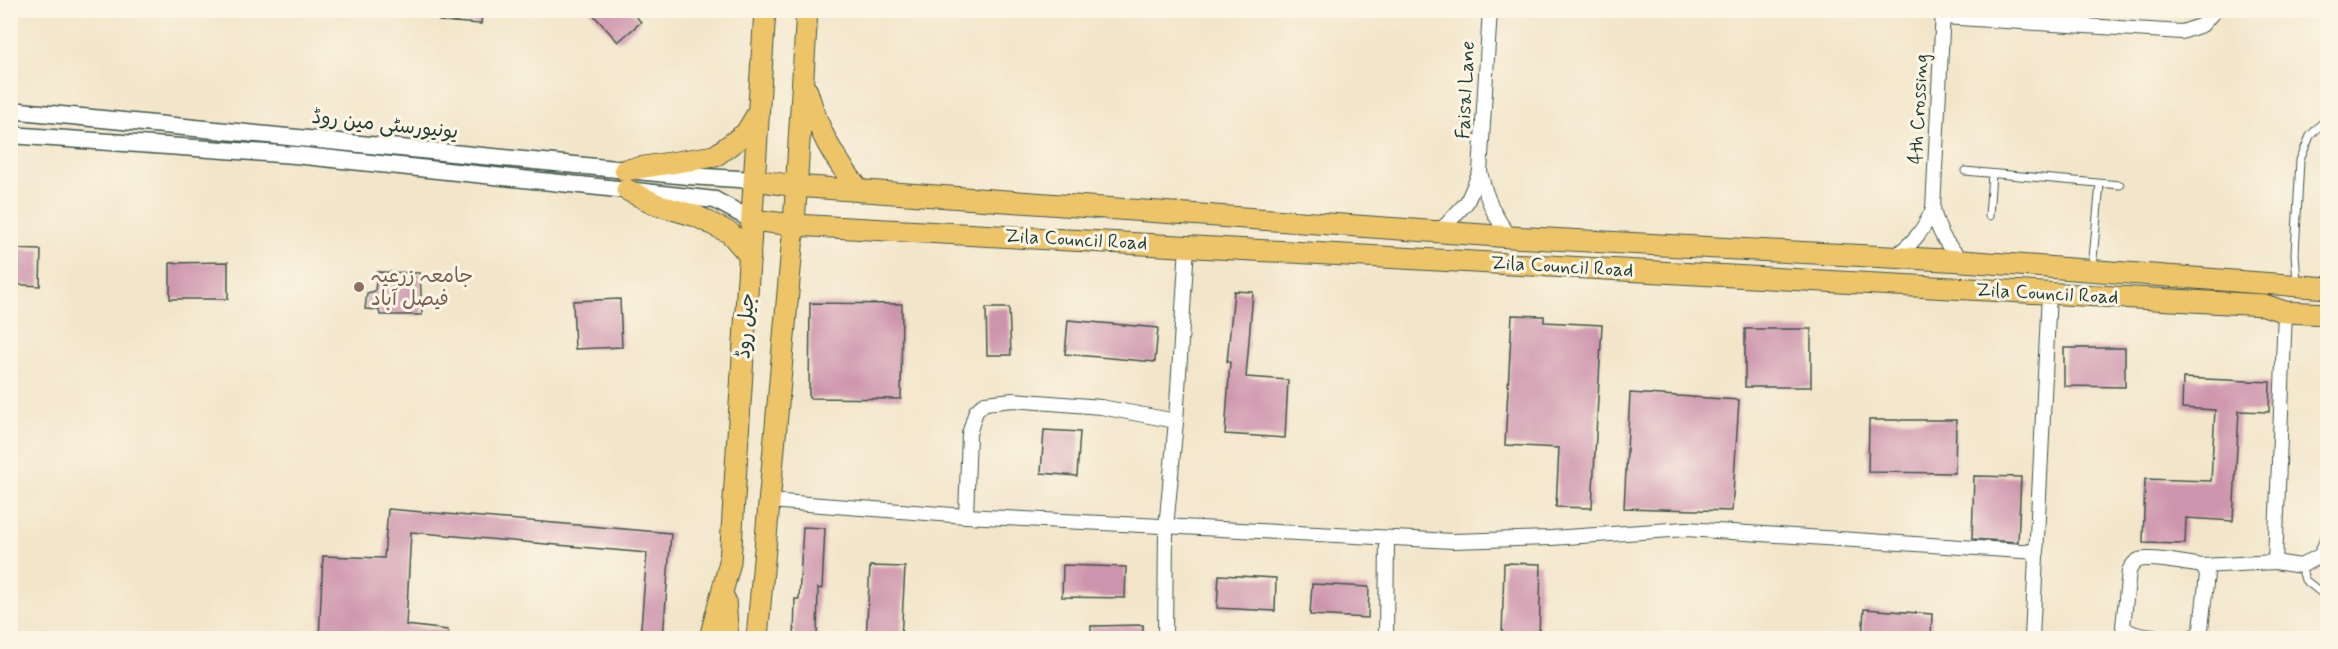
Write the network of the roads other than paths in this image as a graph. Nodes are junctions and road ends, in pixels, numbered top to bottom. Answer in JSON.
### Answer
{"nodes":[{"id":1,"x":765,"y":10,"type":"edge"},
{"id":2,"x":807,"y":10,"type":"edge"},
{"id":3,"x":1490,"y":10,"type":"edge"},
{"id":4,"x":2215,"y":10,"type":"edge"},
{"id":5,"x":1943,"y":14,"type":"edge"},
{"id":6,"x":803,"y":76,"type":"junction"},
{"id":7,"x":10,"y":110,"type":"edge"},
{"id":8,"x":759,"y":113,"type":"junction"},
{"id":9,"x":2328,"y":120,"type":"edge"},
{"id":10,"x":10,"y":135,"type":"edge"},
{"id":11,"x":275,"y":135,"type":"junction"},
{"id":12,"x":272,"y":154,"type":"junction"},
{"id":13,"x":1965,"y":171,"type":"dead end"},
{"id":14,"x":1480,"y":172,"type":"junction"},
{"id":15,"x":1992,"y":174,"type":"junction"},
{"id":16,"x":626,"y":180,"type":"junction"},
{"id":17,"x":755,"y":180,"type":"junction"},
{"id":18,"x":2100,"y":184,"type":"junction"},
{"id":19,"x":2120,"y":185,"type":"dead end"},
{"id":20,"x":795,"y":186,"type":"junction"},
{"id":21,"x":860,"y":191,"type":"junction"},
{"id":22,"x":1933,"y":209,"type":"junction"},
{"id":23,"x":1989,"y":216,"type":"dead end"},
{"id":24,"x":752,"y":220,"type":"junction"},
{"id":25,"x":794,"y":225,"type":"junction"},
{"id":26,"x":1433,"y":231,"type":"junction"},
{"id":27,"x":1511,"y":237,"type":"junction"},
{"id":28,"x":1186,"y":246,"type":"junction"},
{"id":29,"x":750,"y":256,"type":"junction"},
{"id":30,"x":1892,"y":258,"type":"junction"},
{"id":31,"x":1963,"y":261,"type":"junction"},
{"id":32,"x":2092,"y":272,"type":"junction"},
{"id":33,"x":2297,"y":286,"type":"junction"},
{"id":34,"x":2328,"y":288,"type":"edge"},
{"id":35,"x":2049,"y":294,"type":"junction"},
{"id":36,"x":2285,"y":312,"type":"junction"},
{"id":37,"x":2328,"y":314,"type":"edge"},
{"id":38,"x":1176,"y":421,"type":"junction"},
{"id":39,"x":769,"y":501,"type":"junction"},
{"id":40,"x":966,"y":516,"type":"junction"},
{"id":41,"x":1166,"y":528,"type":"junction"},
{"id":42,"x":1387,"y":538,"type":"junction"},
{"id":43,"x":2328,"y":538,"type":"edge"},
{"id":44,"x":2037,"y":552,"type":"junction"},
{"id":45,"x":2275,"y":562,"type":"junction"},
{"id":46,"x":2202,"y":566,"type":"junction"},
{"id":47,"x":2301,"y":566,"type":"junction"},
{"id":48,"x":724,"y":585,"type":"junction"},
{"id":49,"x":2328,"y":598,"type":"edge"},
{"id":50,"x":2157,"y":638,"type":"edge"},
{"id":51,"x":710,"y":639,"type":"edge"},
{"id":52,"x":728,"y":639,"type":"edge"},
{"id":53,"x":757,"y":639,"type":"edge"},
{"id":54,"x":1165,"y":639,"type":"edge"},
{"id":55,"x":1386,"y":639,"type":"edge"},
{"id":56,"x":2032,"y":639,"type":"edge"},
{"id":57,"x":2182,"y":639,"type":"edge"},
{"id":58,"x":2189,"y":639,"type":"edge"}],
"edges":[{"from":1,"to":8,"type":"main road","name":"جیل روڈ"},
{"from":2,"to":6,"type":"main road","name":"جیل روڈ"},
{"from":3,"to":14,"type":"street","name":"Faisal Lane"},
{"from":4,"to":5,"type":"street"},
{"from":5,"to":22,"type":"street","name":"4th Crossing"},
{"from":6,"to":20,"type":"main road","name":"جیل روڈ"},
{"from":6,"to":21,"type":"main road"},
{"from":7,"to":11,"type":"street","name":"یونیورسٹی مین روڈ"},
{"from":8,"to":16,"type":"main road"},
{"from":8,"to":17,"type":"main road","name":"جیل روڈ"},
{"from":9,"to":33,"type":"lane"},
{"from":10,"to":12,"type":"street","name":"یونیورسٹی مین روڈ"},
{"from":11,"to":12,"type":"street"},
{"from":11,"to":16,"type":"street","name":"یونیورسٹی مین روڈ"},
{"from":12,"to":16,"type":"street","name":"یونیورسٹی مین روڈ"},
{"from":13,"to":15,"type":"lane"},
{"from":14,"to":26,"type":"street","name":"Faisal Lane"},
{"from":14,"to":27,"type":"street","name":"Faisal Lane"},
{"from":15,"to":18,"type":"lane"},
{"from":15,"to":23,"type":"lane"},
{"from":16,"to":17,"type":"street","name":"یونیورسٹی مین روڈ"},
{"from":16,"to":24,"type":"street","name":"یونیورسٹی مین روڈ"},
{"from":16,"to":29,"type":"main road"},
{"from":17,"to":20,"type":"main road","name":"Zila Council Road"},
{"from":17,"to":24,"type":"main road","name":"جیل روڈ"},
{"from":18,"to":19,"type":"lane"},
{"from":18,"to":32,"type":"lane"},
{"from":20,"to":21,"type":"main road","name":"Zila Council Road"},
{"from":20,"to":25,"type":"main road","name":"جیل روڈ"},
{"from":21,"to":26,"type":"main road","name":"Zila Council Road"},
{"from":22,"to":30,"type":"street","name":"4th Crossing"},
{"from":22,"to":31,"type":"street","name":"4th Crossing"},
{"from":24,"to":25,"type":"main road","name":"Zila Council Road"},
{"from":24,"to":29,"type":"main road","name":"جیل روڈ"},
{"from":25,"to":28,"type":"main road","name":"Zila Council Road"},
{"from":25,"to":39,"type":"main road","name":"جیل روڈ"},
{"from":26,"to":27,"type":"main road","name":"Zila Council Road"},
{"from":27,"to":30,"type":"main road","name":"Zila Council Road"},
{"from":28,"to":35,"type":"main road","name":"Zila Council Road"},
{"from":28,"to":38,"type":"street"},
{"from":29,"to":48,"type":"main road","name":"جیل روڈ"},
{"from":30,"to":31,"type":"main road","name":"Zila Council Road"},
{"from":31,"to":32,"type":"main road","name":"Zila Council Road"},
{"from":32,"to":33,"type":"main road","name":"Zila Council Road"},
{"from":33,"to":34,"type":"main road","name":"Zila Council Road"},
{"from":35,"to":36,"type":"main road","name":"Zila Council Road"},
{"from":35,"to":44,"type":"street"},
{"from":36,"to":37,"type":"main road","name":"Zila Council Road"},
{"from":36,"to":45,"type":"street"},
{"from":38,"to":40,"type":"street"},
{"from":38,"to":41,"type":"street"},
{"from":39,"to":40,"type":"street"},
{"from":39,"to":53,"type":"main road","name":"جیل روڈ"},
{"from":40,"to":41,"type":"street"},
{"from":41,"to":42,"type":"street"},
{"from":41,"to":54,"type":"street"},
{"from":42,"to":44,"type":"street"},
{"from":42,"to":55,"type":"street"},
{"from":43,"to":47,"type":"street"},
{"from":44,"to":56,"type":"street"},
{"from":45,"to":46,"type":"street"},
{"from":45,"to":47,"type":"street"},
{"from":46,"to":50,"type":"street"},
{"from":46,"to":58,"type":"street"},
{"from":47,"to":49,"type":"lane"},
{"from":48,"to":51,"type":"main road","name":"جیل روڈ"},
{"from":48,"to":52,"type":"main road"},
{"from":50,"to":57,"type":"street"}]}
